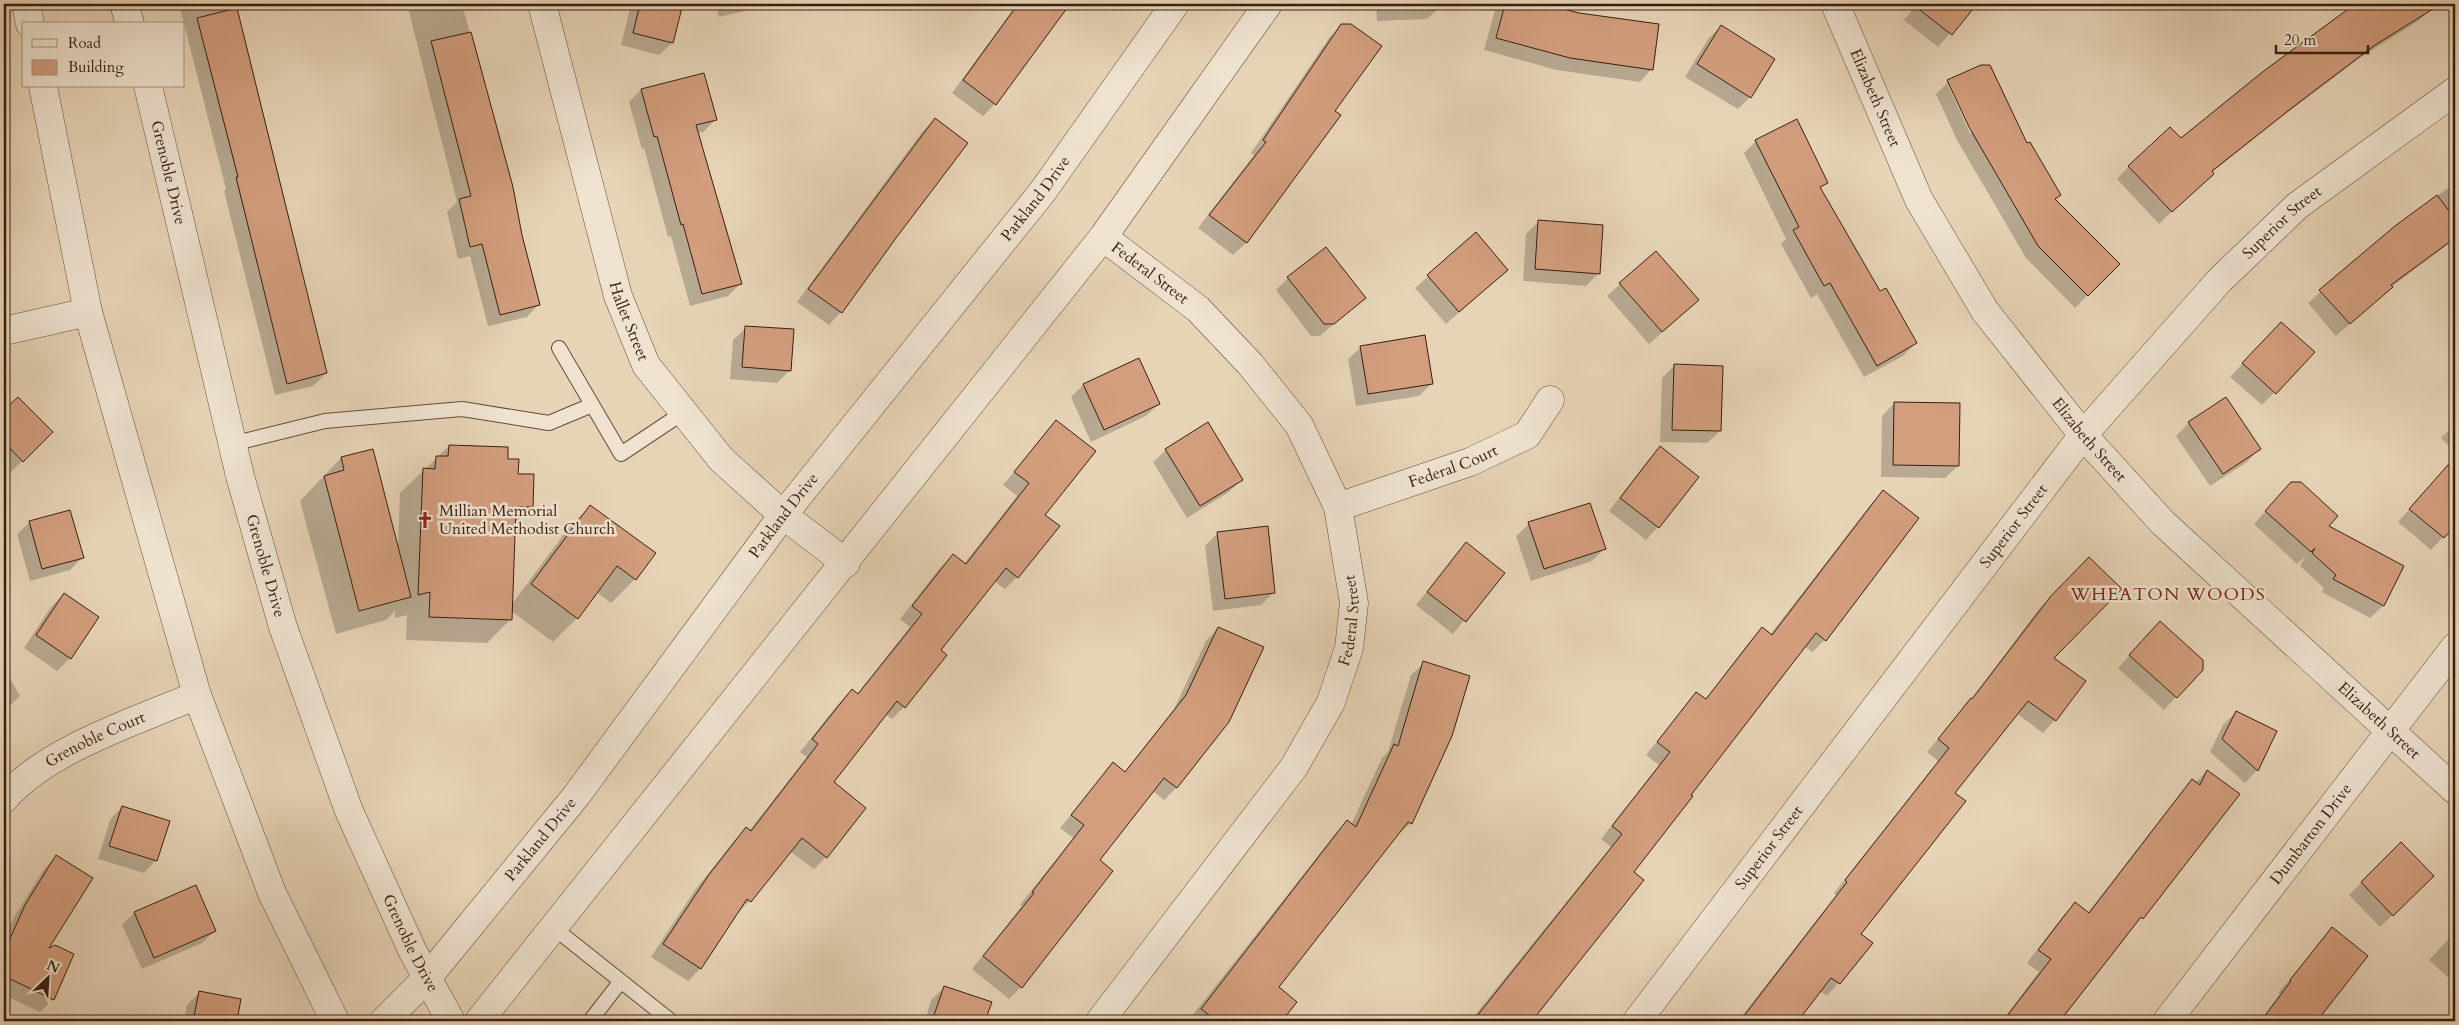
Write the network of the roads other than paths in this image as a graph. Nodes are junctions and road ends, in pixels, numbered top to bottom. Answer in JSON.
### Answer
{"nodes":[{"id":1,"x":26,"y":4,"type":"edge"},
{"id":2,"x":124,"y":4,"type":"edge"},
{"id":3,"x":542,"y":4,"type":"edge"},
{"id":4,"x":1175,"y":4,"type":"edge"},
{"id":5,"x":1268,"y":4,"type":"edge"},
{"id":6,"x":1835,"y":4,"type":"edge"},
{"id":7,"x":30,"y":22,"type":"edge"},
{"id":8,"x":129,"y":22,"type":"edge"},
{"id":9,"x":43,"y":88,"type":"edge"},
{"id":10,"x":148,"y":88,"type":"edge"},
{"id":11,"x":2455,"y":91,"type":"edge"},
{"id":12,"x":1103,"y":237,"type":"junction"},
{"id":13,"x":88,"y":312,"type":"junction"},
{"id":14,"x":4,"y":331,"type":"edge"},
{"id":15,"x":559,"y":348,"type":"dead end"},
{"id":16,"x":1550,"y":400,"type":"dead end"},
{"id":17,"x":592,"y":405,"type":"junction"},
{"id":18,"x":684,"y":412,"type":"junction"},
{"id":19,"x":2083,"y":434,"type":"junction"},
{"id":20,"x":232,"y":444,"type":"junction"},
{"id":21,"x":1338,"y":506,"type":"junction"},
{"id":22,"x":783,"y":515,"type":"junction"},
{"id":23,"x":846,"y":563,"type":"junction"},
{"id":24,"x":2455,"y":647,"type":"edge"},
{"id":25,"x":197,"y":696,"type":"junction"},
{"id":26,"x":2390,"y":731,"type":"junction"},
{"id":27,"x":2455,"y":790,"type":"edge"},
{"id":28,"x":4,"y":799,"type":"edge"},
{"id":29,"x":554,"y":928,"type":"junction"},
{"id":30,"x":428,"y":977,"type":"junction"},
{"id":31,"x":621,"y":981,"type":"junction"},
{"id":32,"x":335,"y":1021,"type":"edge"},
{"id":33,"x":384,"y":1021,"type":"edge"},
{"id":34,"x":451,"y":1021,"type":"edge"},
{"id":35,"x":479,"y":1021,"type":"edge"},
{"id":36,"x":590,"y":1021,"type":"edge"},
{"id":37,"x":672,"y":1021,"type":"edge"},
{"id":38,"x":1100,"y":1021,"type":"edge"},
{"id":39,"x":1637,"y":1021,"type":"edge"},
{"id":40,"x":2167,"y":1021,"type":"edge"}],
"edges":[{"from":1,"to":7,"type":"street"},
{"from":2,"to":8,"type":"street"},
{"from":3,"to":18,"type":"street","name":"Hallet Street"},
{"from":4,"to":22,"type":"street","name":"Parkland Drive"},
{"from":5,"to":12,"type":"street"},
{"from":6,"to":19,"type":"street","name":"Elizabeth Street"},
{"from":9,"to":13,"type":"street"},
{"from":10,"to":20,"type":"street","name":"Grenoble Drive"},
{"from":11,"to":19,"type":"street","name":"Superior Street"},
{"from":12,"to":21,"type":"street","name":"Federal Street"},
{"from":12,"to":23,"type":"street"},
{"from":13,"to":14,"type":"street"},
{"from":13,"to":25,"type":"street"},
{"from":15,"to":17,"type":"lane"},
{"from":16,"to":21,"type":"street","name":"Federal Court"},
{"from":17,"to":18,"type":"lane"},
{"from":17,"to":20,"type":"lane"},
{"from":18,"to":22,"type":"street","name":"Hallet Street"},
{"from":19,"to":26,"type":"street","name":"Elizabeth Street"},
{"from":19,"to":39,"type":"street","name":"Superior Street"},
{"from":20,"to":30,"type":"street","name":"Grenoble Drive"},
{"from":21,"to":38,"type":"street","name":"Federal Street"},
{"from":22,"to":23,"type":"street","name":"Hallet Street"},
{"from":22,"to":30,"type":"street","name":"Parkland Drive"},
{"from":23,"to":29,"type":"street"},
{"from":24,"to":26,"type":"street","name":"Dumbarton Drive"},
{"from":25,"to":28,"type":"street","name":"Grenoble Court"},
{"from":25,"to":32,"type":"street"},
{"from":26,"to":27,"type":"street","name":"Elizabeth Street"},
{"from":26,"to":40,"type":"street","name":"Dumbarton Drive"},
{"from":29,"to":31,"type":"lane"},
{"from":29,"to":35,"type":"street"},
{"from":30,"to":33,"type":"street","name":"Parkland Drive"},
{"from":30,"to":34,"type":"street","name":"Grenoble Drive"},
{"from":31,"to":36,"type":"lane"},
{"from":31,"to":37,"type":"lane"}]}
